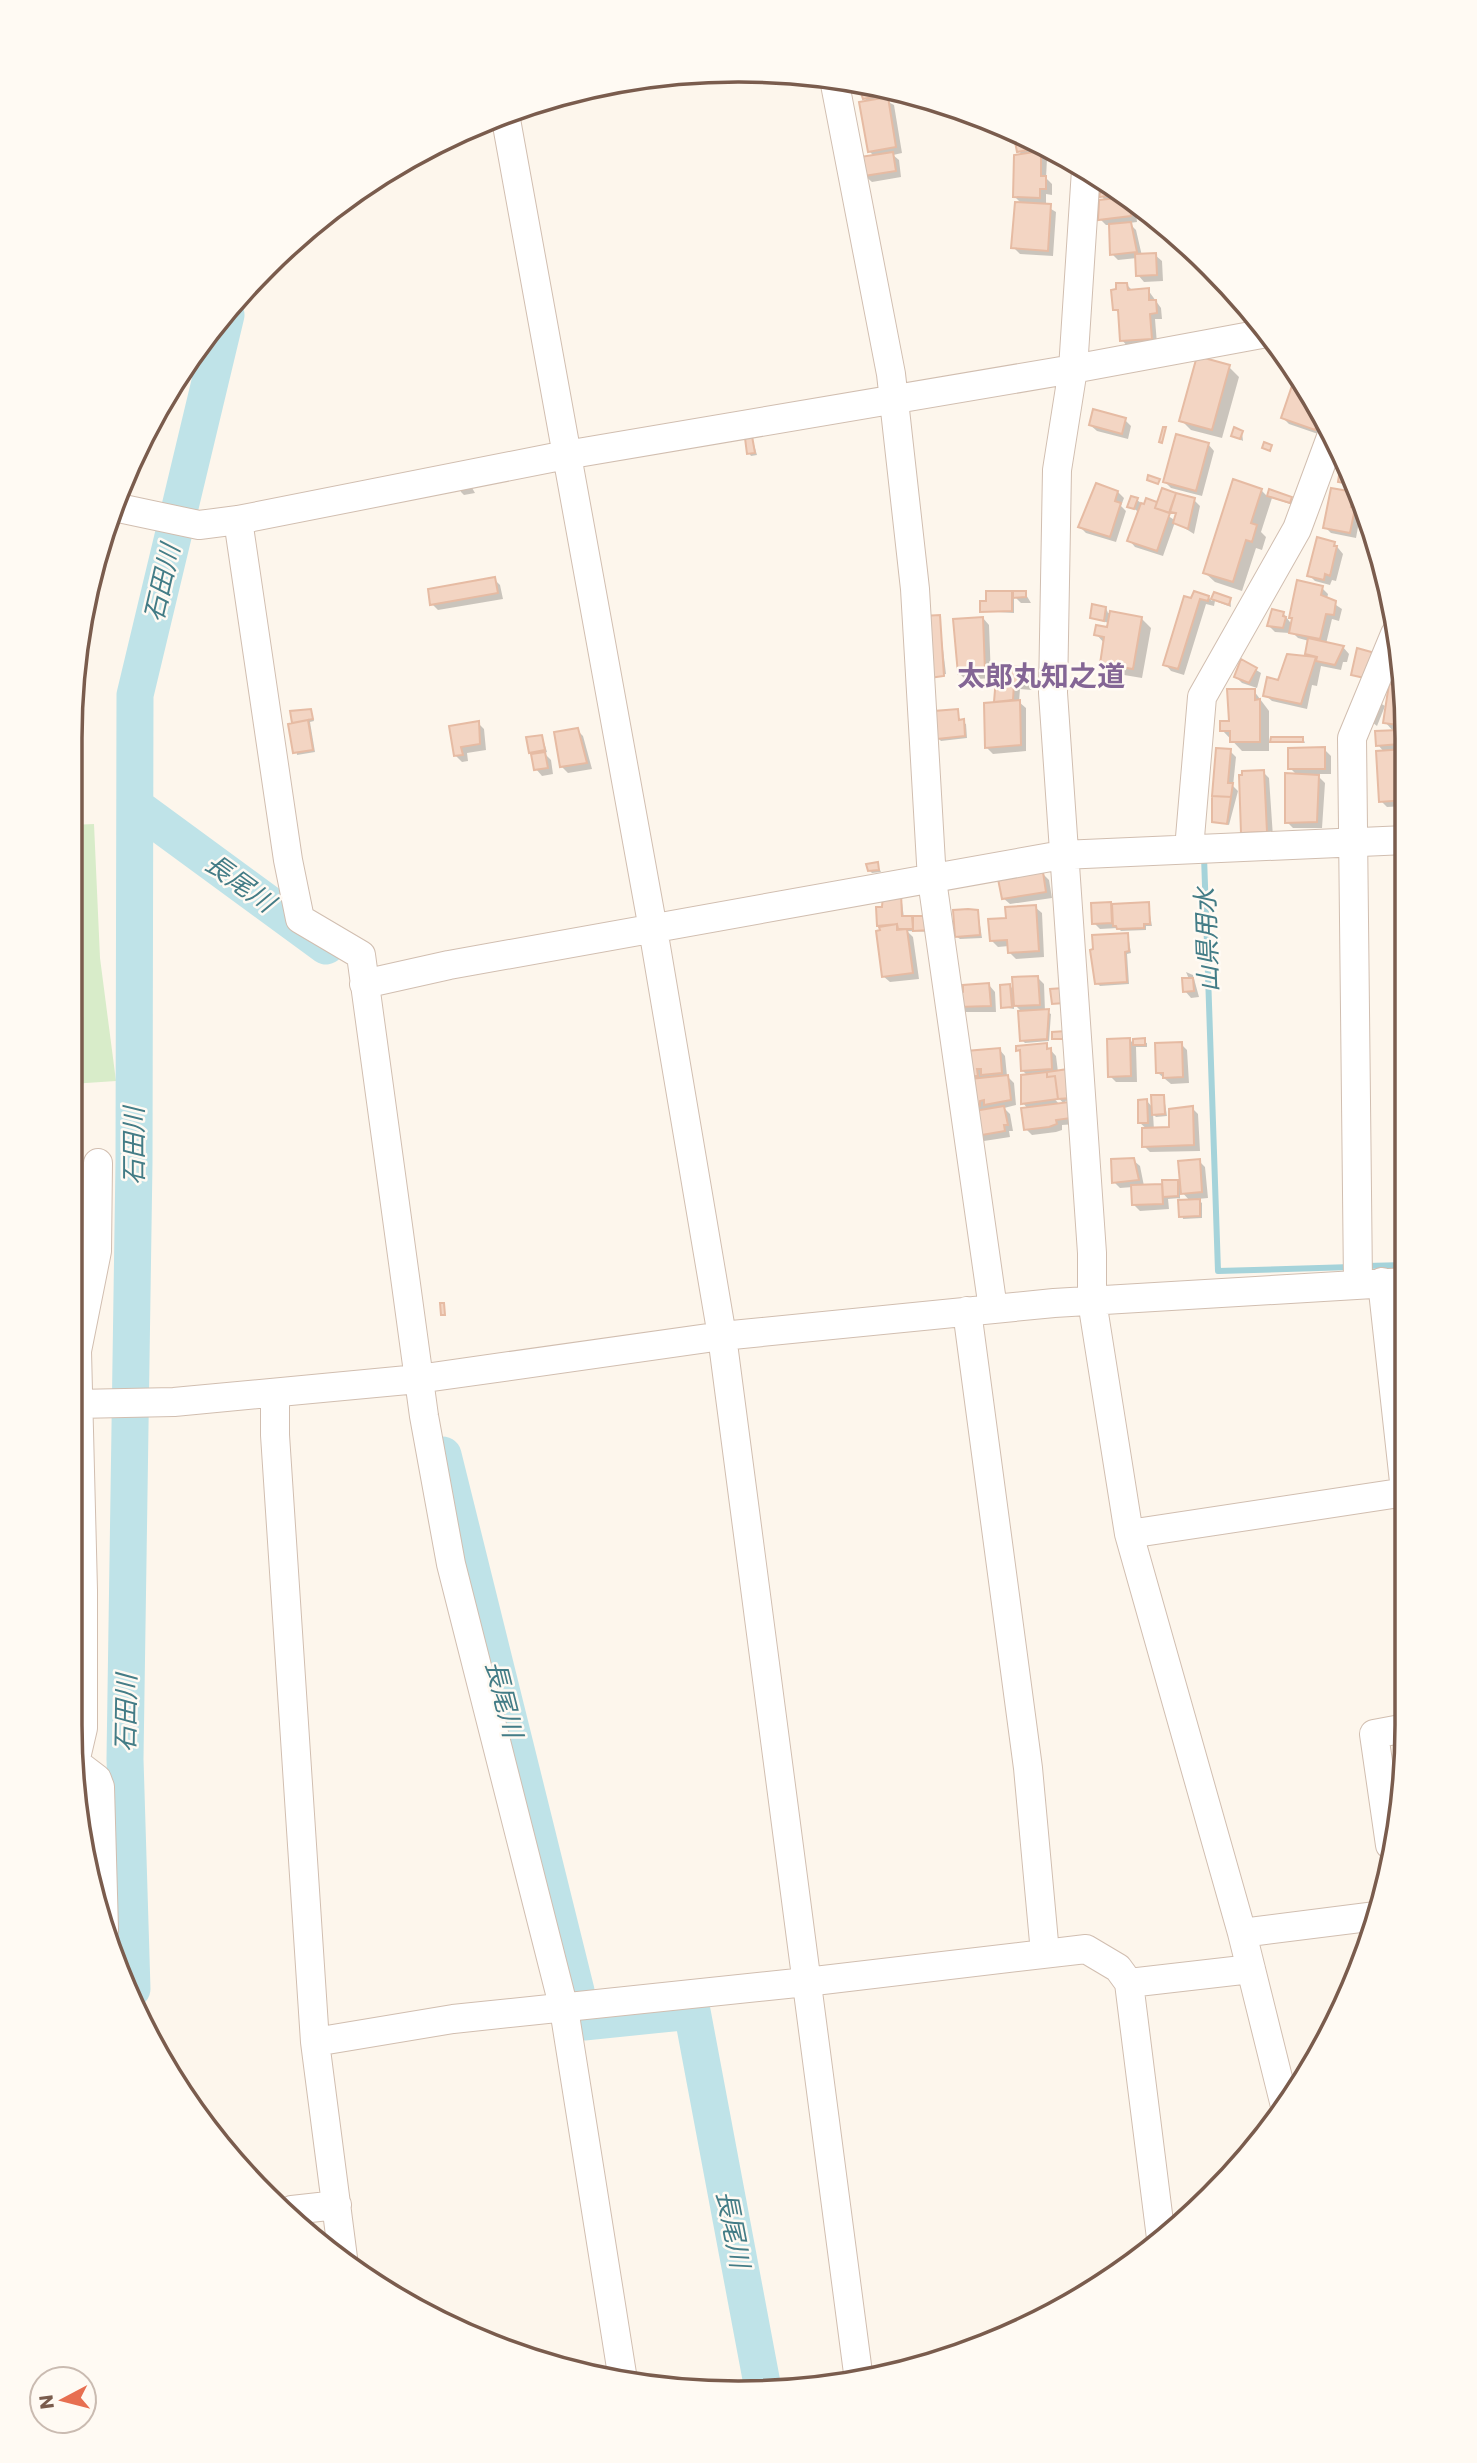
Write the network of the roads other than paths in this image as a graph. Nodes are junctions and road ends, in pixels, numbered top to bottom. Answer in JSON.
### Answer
{"nodes":[{"id":1,"x":836,"y":90,"type":"edge"},
{"id":2,"x":507,"y":125,"type":"edge"},
{"id":3,"x":1085,"y":182,"type":"edge"},
{"id":4,"x":1256,"y":335,"type":"edge"},
{"id":5,"x":1073,"y":369,"type":"junction"},
{"id":6,"x":893,"y":398,"type":"junction"},
{"id":7,"x":1327,"y":448,"type":"edge"},
{"id":8,"x":566,"y":455,"type":"junction"},
{"id":9,"x":125,"y":509,"type":"edge"},
{"id":10,"x":238,"y":520,"type":"junction"},
{"id":11,"x":1388,"y":650,"type":"edge"},
{"id":12,"x":1395,"y":840,"type":"edge"},
{"id":13,"x":1353,"y":841,"type":"junction"},
{"id":14,"x":1199,"y":849,"type":"junction"},
{"id":15,"x":1062,"y":855,"type":"junction"},
{"id":16,"x":932,"y":880,"type":"junction"},
{"id":17,"x":653,"y":929,"type":"junction"},
{"id":18,"x":364,"y":984,"type":"junction"},
{"id":19,"x":98,"y":1163,"type":"dead end"},
{"id":20,"x":1382,"y":1282,"type":"edge"},
{"id":21,"x":1092,"y":1301,"type":"junction"},
{"id":22,"x":980,"y":1310,"type":"junction"},
{"id":23,"x":82,"y":1322,"type":"edge"},
{"id":24,"x":722,"y":1336,"type":"junction"},
{"id":25,"x":418,"y":1379,"type":"junction"},
{"id":26,"x":82,"y":1382,"type":"edge"},
{"id":27,"x":275,"y":1394,"type":"junction"},
{"id":28,"x":1395,"y":1402,"type":"edge"},
{"id":29,"x":86,"y":1403,"type":"junction"},
{"id":30,"x":1395,"y":1496,"type":"edge"},
{"id":31,"x":1129,"y":1534,"type":"junction"},
{"id":32,"x":82,"y":1730,"type":"edge"},
{"id":33,"x":1395,"y":1730,"type":"edge"},
{"id":34,"x":84,"y":1767,"type":"edge"},
{"id":35,"x":1387,"y":1823,"type":"edge"},
{"id":36,"x":103,"y":1885,"type":"edge"},
{"id":37,"x":1365,"y":1917,"type":"edge"},
{"id":38,"x":1242,"y":1933,"type":"junction"},
{"id":39,"x":1045,"y":1953,"type":"junction"},
{"id":40,"x":1251,"y":1969,"type":"junction"},
{"id":41,"x":806,"y":1982,"type":"junction"},
{"id":42,"x":1129,"y":1983,"type":"junction"},
{"id":43,"x":564,"y":2009,"type":"junction"},
{"id":44,"x":315,"y":2042,"type":"junction"},
{"id":45,"x":1282,"y":2092,"type":"edge"},
{"id":46,"x":337,"y":2205,"type":"junction"},
{"id":47,"x":297,"y":2209,"type":"edge"},
{"id":48,"x":1160,"y":2227,"type":"edge"},
{"id":49,"x":342,"y":2247,"type":"edge"},
{"id":50,"x":621,"y":2370,"type":"edge"},
{"id":51,"x":858,"y":2370,"type":"edge"}],
"edges":[{"from":1,"to":6,"type":"street"},
{"from":2,"to":8,"type":"street"},
{"from":3,"to":5,"type":"street"},
{"from":4,"to":5,"type":"street"},
{"from":5,"to":6,"type":"street"},
{"from":5,"to":15,"type":"street"},
{"from":6,"to":8,"type":"street"},
{"from":6,"to":16,"type":"street"},
{"from":7,"to":14,"type":"street"},
{"from":8,"to":10,"type":"street"},
{"from":8,"to":17,"type":"street"},
{"from":9,"to":10,"type":"street"},
{"from":10,"to":18,"type":"street"},
{"from":11,"to":13,"type":"street"},
{"from":12,"to":13,"type":"street"},
{"from":13,"to":14,"type":"street"},
{"from":13,"to":20,"type":"street"},
{"from":14,"to":15,"type":"street"},
{"from":15,"to":16,"type":"street"},
{"from":15,"to":21,"type":"street"},
{"from":16,"to":17,"type":"street"},
{"from":16,"to":22,"type":"street"},
{"from":17,"to":18,"type":"street"},
{"from":17,"to":24,"type":"street"},
{"from":18,"to":25,"type":"street"},
{"from":19,"to":23,"type":"street"},
{"from":20,"to":21,"type":"street"},
{"from":20,"to":28,"type":"street"},
{"from":21,"to":22,"type":"street"},
{"from":21,"to":31,"type":"street"},
{"from":22,"to":24,"type":"street"},
{"from":22,"to":39,"type":"street"},
{"from":24,"to":25,"type":"street"},
{"from":24,"to":41,"type":"street"},
{"from":25,"to":27,"type":"street"},
{"from":25,"to":43,"type":"street"},
{"from":26,"to":29,"type":"street"},
{"from":27,"to":29,"type":"street"},
{"from":27,"to":44,"type":"street"},
{"from":29,"to":32,"type":"street"},
{"from":30,"to":31,"type":"street"},
{"from":31,"to":38,"type":"street"},
{"from":33,"to":35,"type":"street"},
{"from":34,"to":36,"type":"street"},
{"from":37,"to":38,"type":"street"},
{"from":38,"to":40,"type":"street"},
{"from":39,"to":41,"type":"street"},
{"from":39,"to":42,"type":"street"},
{"from":40,"to":42,"type":"street"},
{"from":40,"to":45,"type":"street"},
{"from":41,"to":43,"type":"street"},
{"from":41,"to":51,"type":"street"},
{"from":42,"to":48,"type":"street"},
{"from":43,"to":44,"type":"street"},
{"from":43,"to":50,"type":"street"},
{"from":44,"to":46,"type":"street"},
{"from":46,"to":47,"type":"street"},
{"from":46,"to":49,"type":"street"}]}
